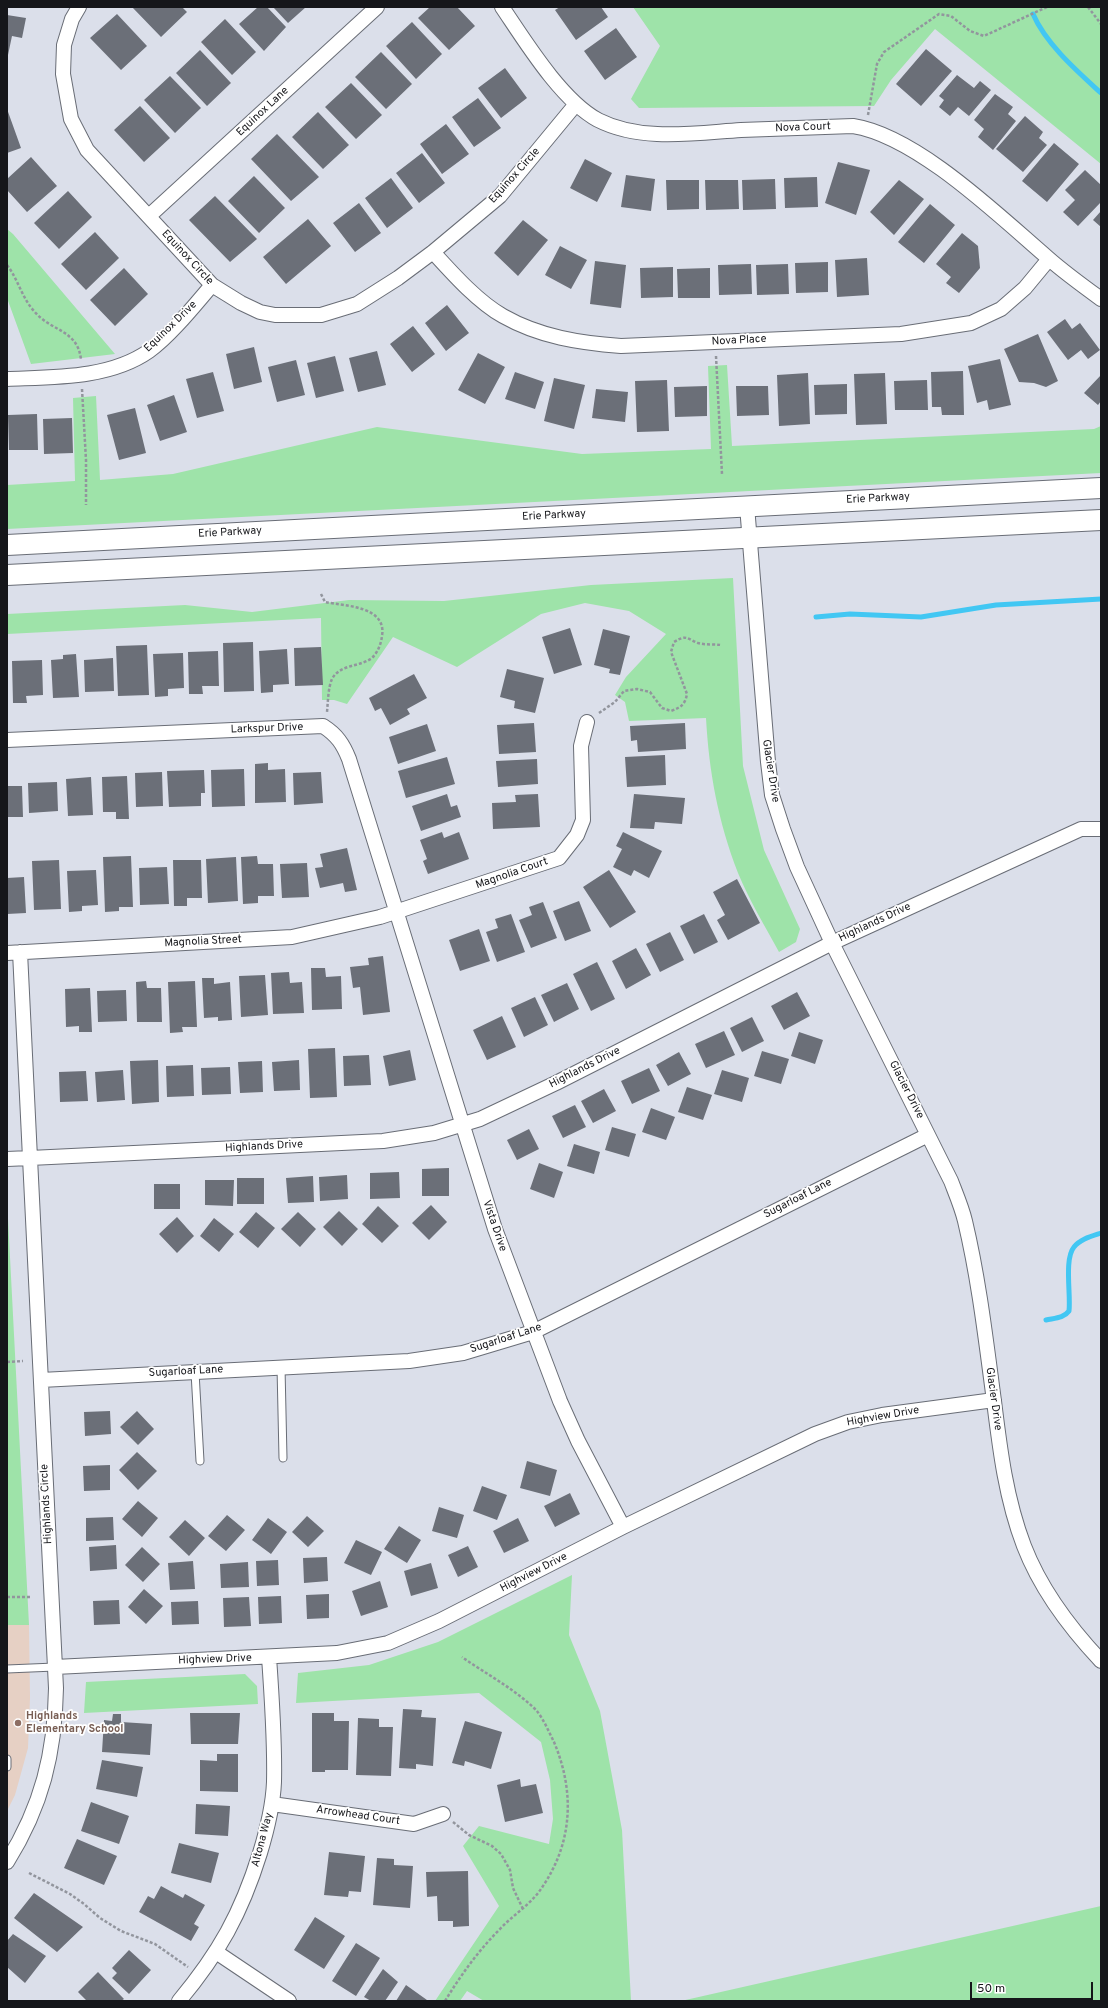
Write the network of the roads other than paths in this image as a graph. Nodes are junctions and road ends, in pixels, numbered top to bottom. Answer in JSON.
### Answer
{"nodes":[{"id":1,"x":79,"y":7,"type":"edge"},
{"id":2,"x":377,"y":7,"type":"edge"},
{"id":3,"x":502,"y":7,"type":"edge"},
{"id":4,"x":576,"y":104,"type":"junction"},
{"id":5,"x":149,"y":216,"type":"junction"},
{"id":6,"x":433,"y":252,"type":"junction"},
{"id":7,"x":1050,"y":260,"type":"junction"},
{"id":8,"x":212,"y":285,"type":"junction"},
{"id":9,"x":1101,"y":299,"type":"edge"},
{"id":10,"x":7,"y":379,"type":"edge"},
{"id":11,"x":1101,"y":488,"type":"edge"},
{"id":12,"x":747,"y":506,"type":"junction"},
{"id":13,"x":1101,"y":520,"type":"edge"},
{"id":14,"x":748,"y":537,"type":"junction"},
{"id":15,"x":7,"y":545,"type":"edge"},
{"id":16,"x":7,"y":575,"type":"edge"},
{"id":17,"x":587,"y":722,"type":"dead end"},
{"id":18,"x":7,"y":740,"type":"edge"},
{"id":19,"x":1101,"y":829,"type":"edge"},
{"id":20,"x":396,"y":912,"type":"junction"},
{"id":21,"x":832,"y":943,"type":"junction"},
{"id":22,"x":13,"y":952,"type":"edge"},
{"id":23,"x":462,"y":1126,"type":"junction"},
{"id":24,"x":928,"y":1135,"type":"junction"},
{"id":25,"x":30,"y":1158,"type":"junction"},
{"id":26,"x":7,"y":1159,"type":"edge"},
{"id":27,"x":533,"y":1332,"type":"junction"},
{"id":28,"x":281,"y":1367,"type":"junction"},
{"id":29,"x":195,"y":1372,"type":"junction"},
{"id":30,"x":41,"y":1380,"type":"junction"},
{"id":31,"x":994,"y":1400,"type":"junction"},
{"id":32,"x":283,"y":1458,"type":"dead end"},
{"id":33,"x":200,"y":1461,"type":"dead end"},
{"id":34,"x":623,"y":1527,"type":"junction"},
{"id":35,"x":270,"y":1657,"type":"junction"},
{"id":36,"x":1101,"y":1661,"type":"edge"},
{"id":37,"x":55,"y":1666,"type":"junction"},
{"id":38,"x":7,"y":1669,"type":"edge"},
{"id":39,"x":7,"y":1759,"type":"edge"},
{"id":40,"x":7,"y":1767,"type":"edge"},
{"id":41,"x":272,"y":1804,"type":"junction"},
{"id":42,"x":443,"y":1814,"type":"dead end"},
{"id":43,"x":7,"y":1862,"type":"edge"},
{"id":44,"x":216,"y":1952,"type":"junction"},
{"id":45,"x":179,"y":2001,"type":"edge"},
{"id":46,"x":289,"y":2001,"type":"edge"}],
"edges":[{"from":1,"to":5,"type":"street","name":"Equinox Circle"},
{"from":2,"to":5,"type":"street","name":"Equinox Lane"},
{"from":3,"to":4,"type":"street","name":"Nova Court"},
{"from":4,"to":6,"type":"street","name":"Equinox Circle"},
{"from":4,"to":7,"type":"street","name":"Nova Court"},
{"from":5,"to":8,"type":"street","name":"Equinox Circle"},
{"from":6,"to":7,"type":"street","name":"Nova Place"},
{"from":6,"to":8,"type":"street","name":"Equinox Circle"},
{"from":7,"to":9,"type":"street","name":"Nova Court"},
{"from":8,"to":10,"type":"street","name":"Equinox Drive"},
{"from":11,"to":12,"type":"main road","name":"Erie Parkway"},
{"from":12,"to":14,"type":"street","name":"Glacier Drive"},
{"from":12,"to":15,"type":"main road","name":"Erie Parkway"},
{"from":13,"to":14,"type":"main road"},
{"from":14,"to":16,"type":"main road"},
{"from":14,"to":21,"type":"street","name":"Glacier Drive"},
{"from":17,"to":20,"type":"street","name":"Magnolia Court"},
{"from":18,"to":20,"type":"street","name":"Larkspur Drive"},
{"from":19,"to":21,"type":"street","name":"Highlands Drive"},
{"from":20,"to":22,"type":"street","name":"Magnolia Street"},
{"from":20,"to":23,"type":"street","name":"Vista Drive"},
{"from":21,"to":23,"type":"street","name":"Highlands Drive"},
{"from":21,"to":24,"type":"street","name":"Glacier Drive"},
{"from":22,"to":25,"type":"street","name":"Highlands Circle"},
{"from":23,"to":25,"type":"street","name":"Highlands Drive"},
{"from":23,"to":27,"type":"street","name":"Vista Drive"},
{"from":24,"to":27,"type":"street","name":"Sugarloaf Lane"},
{"from":24,"to":31,"type":"street","name":"Glacier Drive"},
{"from":25,"to":26,"type":"street"},
{"from":25,"to":30,"type":"street","name":"Highlands Circle"},
{"from":27,"to":28,"type":"street","name":"Sugarloaf Lane"},
{"from":27,"to":34,"type":"street","name":"Vista Drive"},
{"from":28,"to":29,"type":"street","name":"Sugarloaf Lane"},
{"from":28,"to":32,"type":"lane"},
{"from":29,"to":30,"type":"street","name":"Sugarloaf Lane"},
{"from":29,"to":33,"type":"lane"},
{"from":30,"to":37,"type":"street","name":"Highlands Circle"},
{"from":31,"to":34,"type":"street","name":"Highview Drive"},
{"from":31,"to":36,"type":"street","name":"Glacier Drive"},
{"from":34,"to":35,"type":"street","name":"Highview Drive"},
{"from":35,"to":37,"type":"street","name":"Highview Drive"},
{"from":35,"to":41,"type":"street","name":"Altona Way"},
{"from":37,"to":38,"type":"lane"},
{"from":37,"to":43,"type":"street","name":"Highlands Circle"},
{"from":39,"to":40,"type":"lane"},
{"from":41,"to":42,"type":"street","name":"Arrowhead Court"},
{"from":41,"to":44,"type":"street","name":"Altona Way"},
{"from":44,"to":45,"type":"street","name":"Altona Way"},
{"from":44,"to":46,"type":"street"}]}
